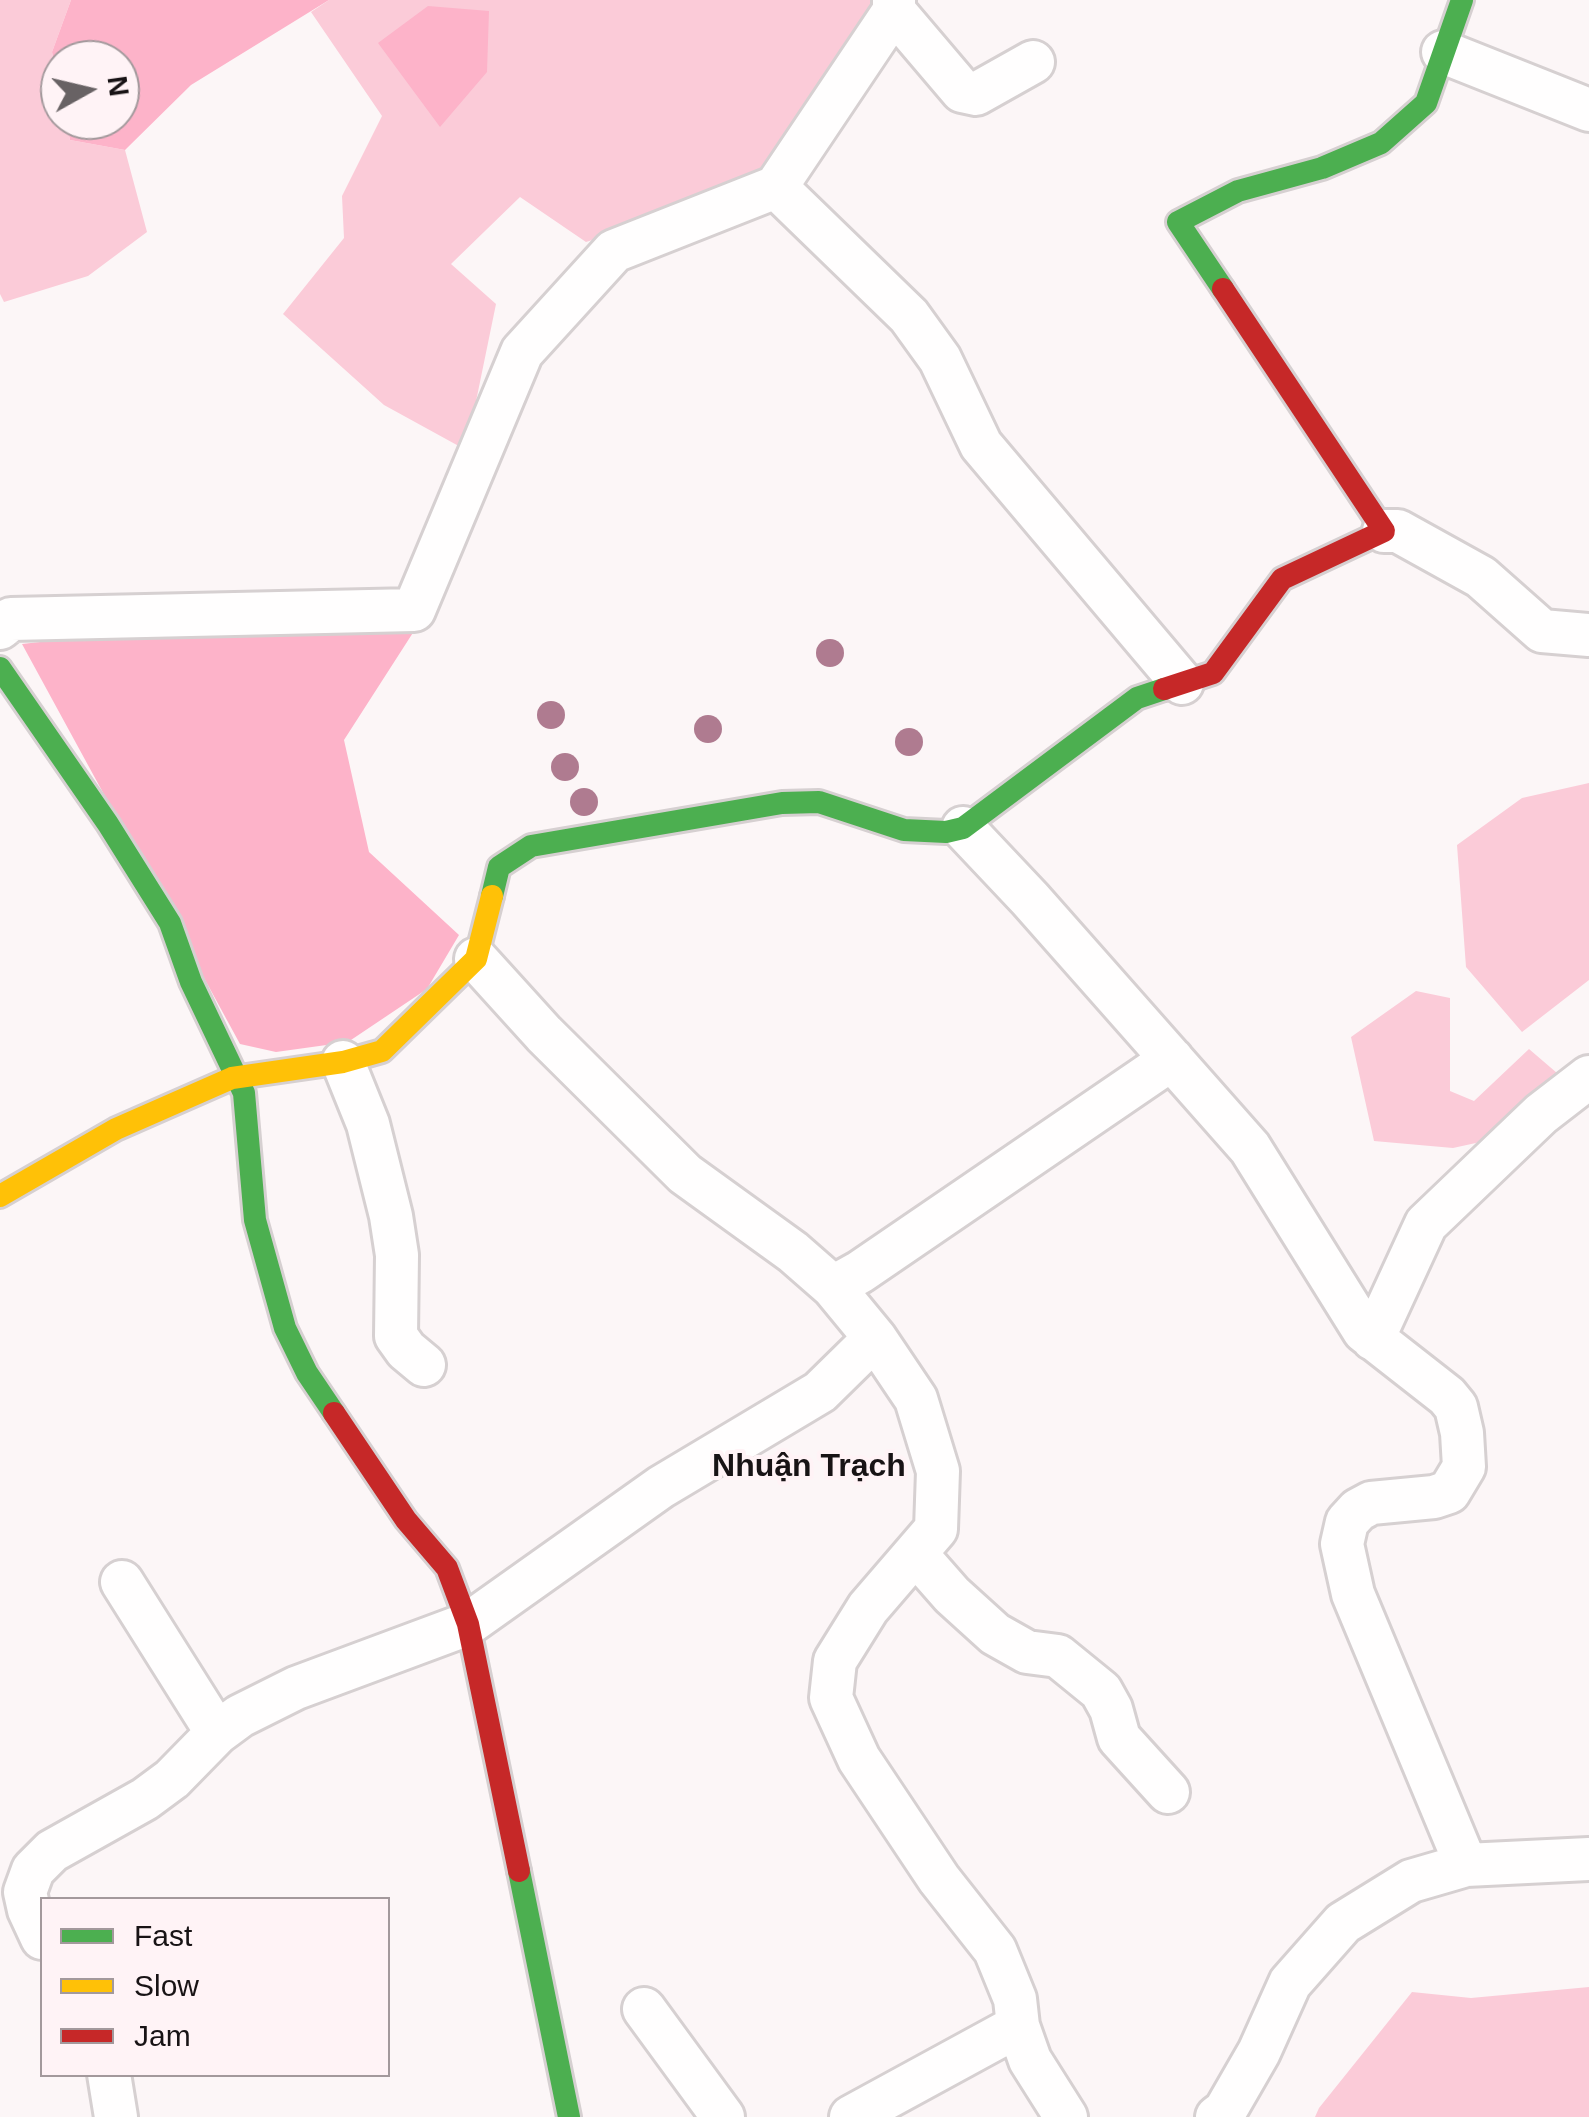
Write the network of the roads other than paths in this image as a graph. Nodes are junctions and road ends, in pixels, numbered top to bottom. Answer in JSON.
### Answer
{"nodes":[{"id":1,"x":1462,"y":0,"type":"edge"},
{"id":2,"x":894,"y":5,"type":"edge"},
{"id":3,"x":1442,"y":52,"type":"junction"},
{"id":4,"x":1033,"y":62,"type":"dead end"},
{"id":5,"x":1589,"y":110,"type":"edge"},
{"id":6,"x":776,"y":187,"type":"junction"},
{"id":7,"x":1384,"y":531,"type":"junction"},
{"id":8,"x":0,"y":628,"type":"edge"},
{"id":9,"x":1589,"y":634,"type":"edge"},
{"id":10,"x":0,"y":668,"type":"edge"},
{"id":11,"x":1182,"y":683,"type":"junction"},
{"id":12,"x":963,"y":828,"type":"junction"},
{"id":13,"x":476,"y":959,"type":"junction"},
{"id":14,"x":1172,"y":1059,"type":"junction"},
{"id":15,"x":342,"y":1062,"type":"junction"},
{"id":16,"x":1589,"y":1077,"type":"edge"},
{"id":17,"x":237,"y":1078,"type":"junction"},
{"id":18,"x":0,"y":1196,"type":"edge"},
{"id":19,"x":833,"y":1287,"type":"junction"},
{"id":20,"x":874,"y":1338,"type":"junction"},
{"id":21,"x":1374,"y":1339,"type":"junction"},
{"id":22,"x":424,"y":1366,"type":"dead end"},
{"id":23,"x":916,"y":1554,"type":"junction"},
{"id":24,"x":122,"y":1582,"type":"dead end"},
{"id":25,"x":468,"y":1624,"type":"junction"},
{"id":26,"x":217,"y":1733,"type":"junction"},
{"id":27,"x":1168,"y":1792,"type":"dead end"},
{"id":28,"x":1589,"y":1859,"type":"edge"},
{"id":29,"x":1466,"y":1865,"type":"junction"},
{"id":30,"x":40,"y":1934,"type":"edge"},
{"id":31,"x":644,"y":2009,"type":"dead end"},
{"id":32,"x":1018,"y":2026,"type":"junction"},
{"id":33,"x":109,"y":2077,"type":"edge"},
{"id":34,"x":116,"y":2117,"type":"edge"},
{"id":35,"x":570,"y":2117,"type":"edge"},
{"id":36,"x":723,"y":2117,"type":"edge"},
{"id":37,"x":850,"y":2117,"type":"edge"},
{"id":38,"x":1066,"y":2117,"type":"edge"},
{"id":39,"x":1217,"y":2117,"type":"edge"}],
"edges":[{"from":1,"to":3,"type":"street"},
{"from":2,"to":4,"type":"street"},
{"from":2,"to":6,"type":"street"},
{"from":3,"to":5,"type":"street"},
{"from":3,"to":7,"type":"street"},
{"from":6,"to":8,"type":"street"},
{"from":6,"to":11,"type":"street"},
{"from":7,"to":9,"type":"street"},
{"from":7,"to":11,"type":"street"},
{"from":10,"to":17,"type":"street"},
{"from":11,"to":12,"type":"street"},
{"from":12,"to":13,"type":"street"},
{"from":12,"to":14,"type":"street"},
{"from":13,"to":15,"type":"street"},
{"from":13,"to":19,"type":"street"},
{"from":14,"to":19,"type":"street"},
{"from":14,"to":21,"type":"street"},
{"from":15,"to":17,"type":"street"},
{"from":15,"to":22,"type":"street"},
{"from":16,"to":21,"type":"street"},
{"from":17,"to":18,"type":"street"},
{"from":17,"to":25,"type":"street"},
{"from":19,"to":20,"type":"street"},
{"from":20,"to":23,"type":"street"},
{"from":20,"to":25,"type":"street"},
{"from":21,"to":29,"type":"street"},
{"from":23,"to":27,"type":"street"},
{"from":23,"to":32,"type":"street"},
{"from":24,"to":26,"type":"street"},
{"from":25,"to":26,"type":"street"},
{"from":25,"to":35,"type":"street"},
{"from":26,"to":30,"type":"street"},
{"from":28,"to":29,"type":"street"},
{"from":29,"to":39,"type":"street"},
{"from":31,"to":36,"type":"street"},
{"from":32,"to":37,"type":"street"},
{"from":32,"to":38,"type":"street"},
{"from":33,"to":34,"type":"street"}]}
